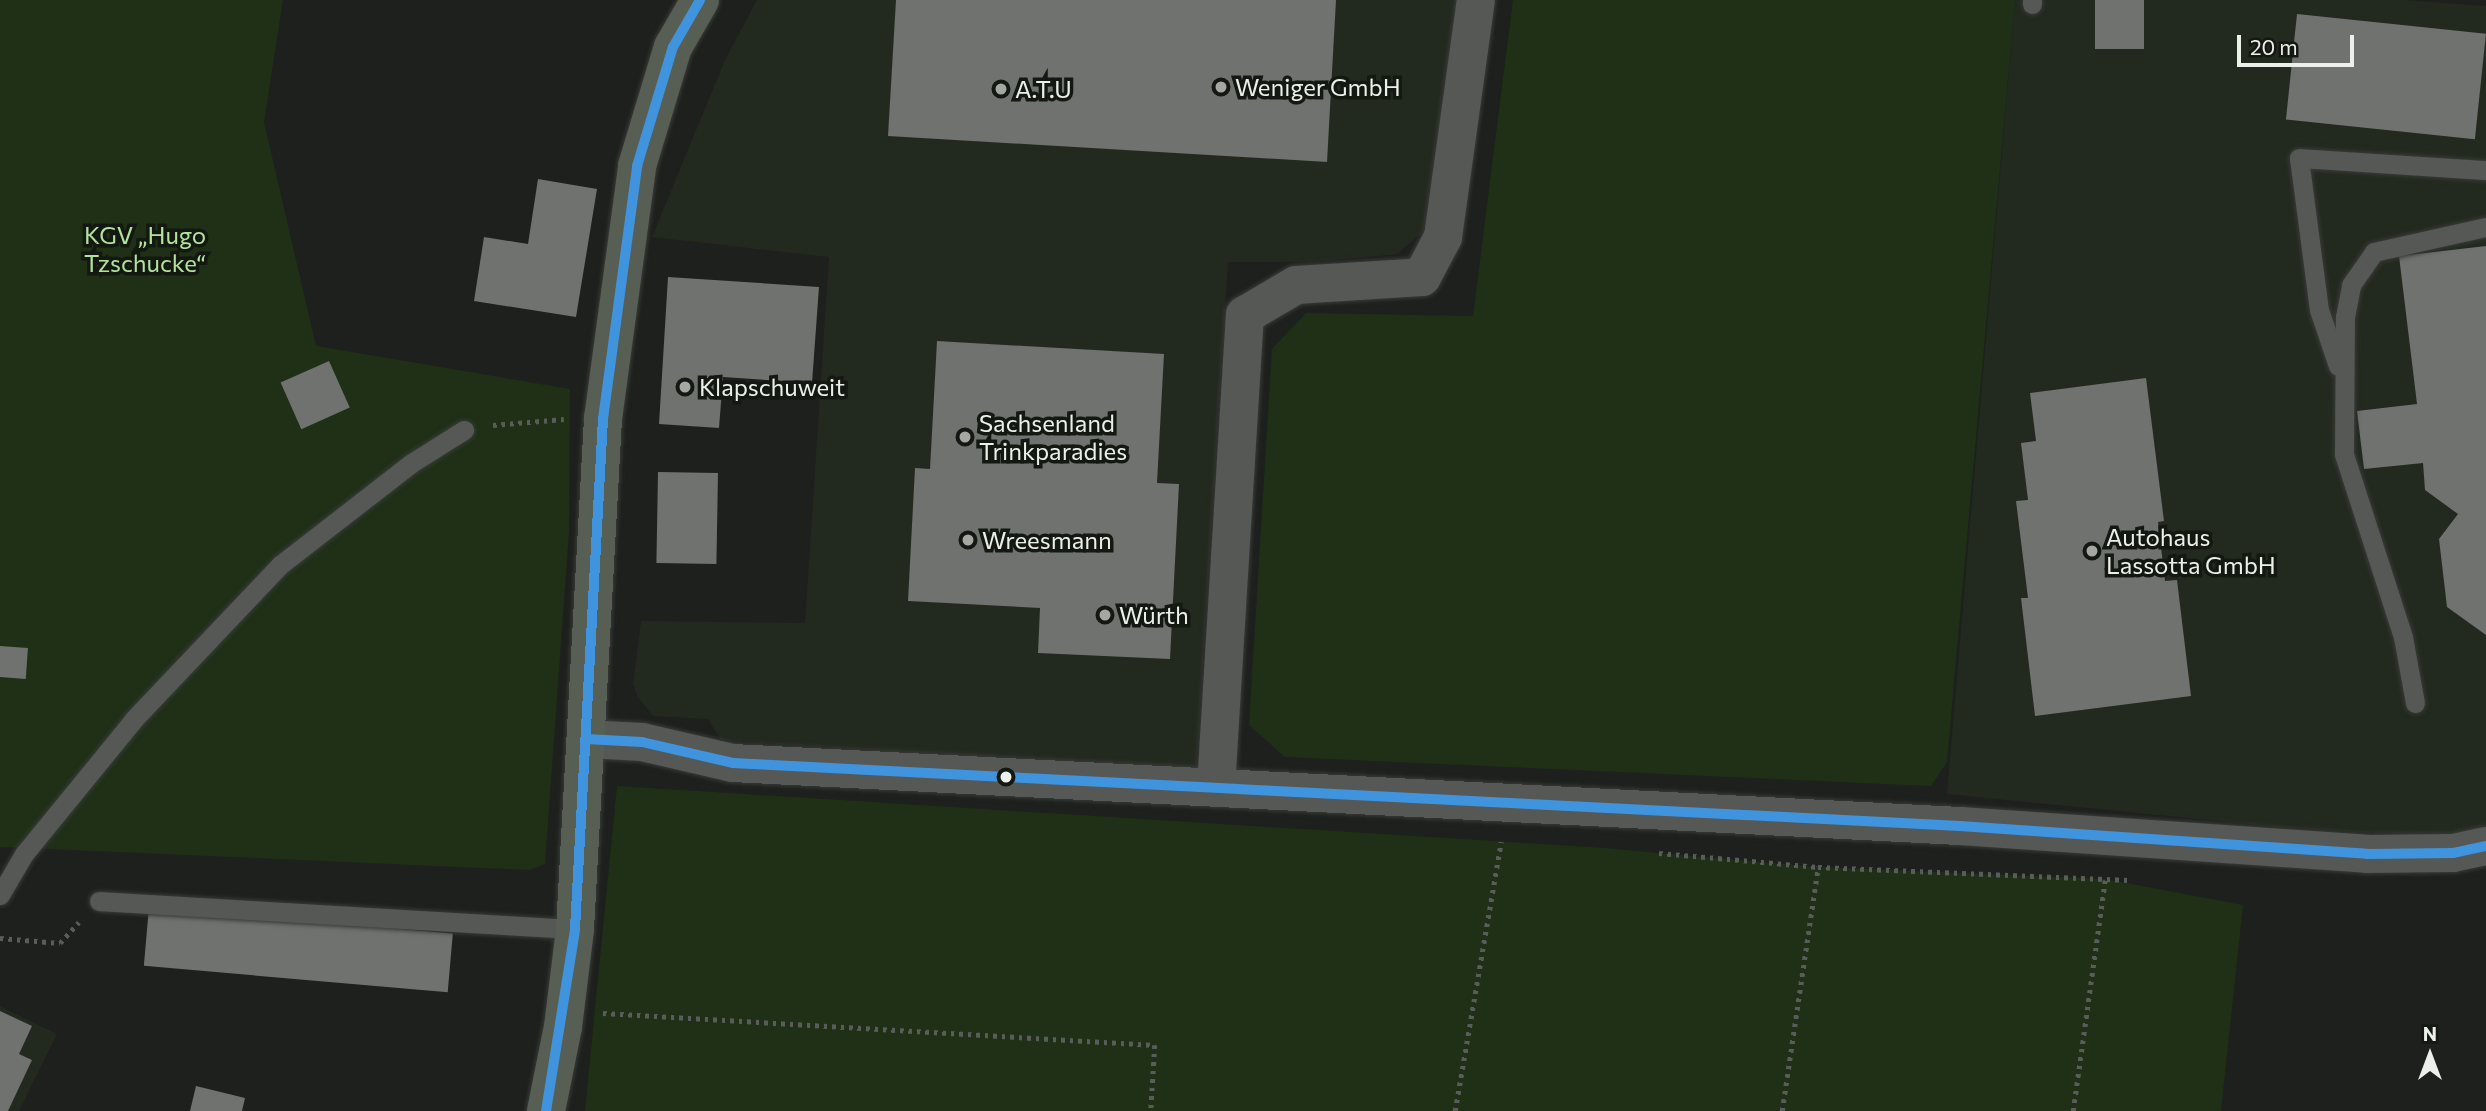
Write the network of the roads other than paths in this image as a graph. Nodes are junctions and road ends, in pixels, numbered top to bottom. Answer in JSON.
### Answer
{"nodes":[{"id":1,"x":700,"y":0,"type":"edge"},
{"id":2,"x":1476,"y":0,"type":"edge"},
{"id":3,"x":2486,"y":170,"type":"edge"},
{"id":4,"x":2486,"y":227,"type":"edge"},
{"id":5,"x":2341,"y":374,"type":"junction"},
{"id":6,"x":464,"y":430,"type":"road end"},
{"id":7,"x":2416,"y":703,"type":"dead end"},
{"id":8,"x":586,"y":738,"type":"junction"},
{"id":9,"x":1216,"y":787,"type":"junction"},
{"id":10,"x":2486,"y":846,"type":"edge"},
{"id":11,"x":0,"y":895,"type":"edge"},
{"id":12,"x":99,"y":901,"type":"road end"},
{"id":13,"x":575,"y":929,"type":"junction"},
{"id":14,"x":546,"y":1111,"type":"edge"}],
"edges":[{"from":1,"to":8,"type":"main road"},
{"from":2,"to":9,"type":"street"},
{"from":3,"to":5,"type":"lane"},
{"from":4,"to":5,"type":"lane"},
{"from":5,"to":7,"type":"lane"},
{"from":6,"to":11,"type":"lane"},
{"from":8,"to":9,"type":"street"},
{"from":8,"to":13,"type":"main road"},
{"from":9,"to":10,"type":"street"},
{"from":12,"to":13,"type":"lane"},
{"from":13,"to":14,"type":"main road"}]}
